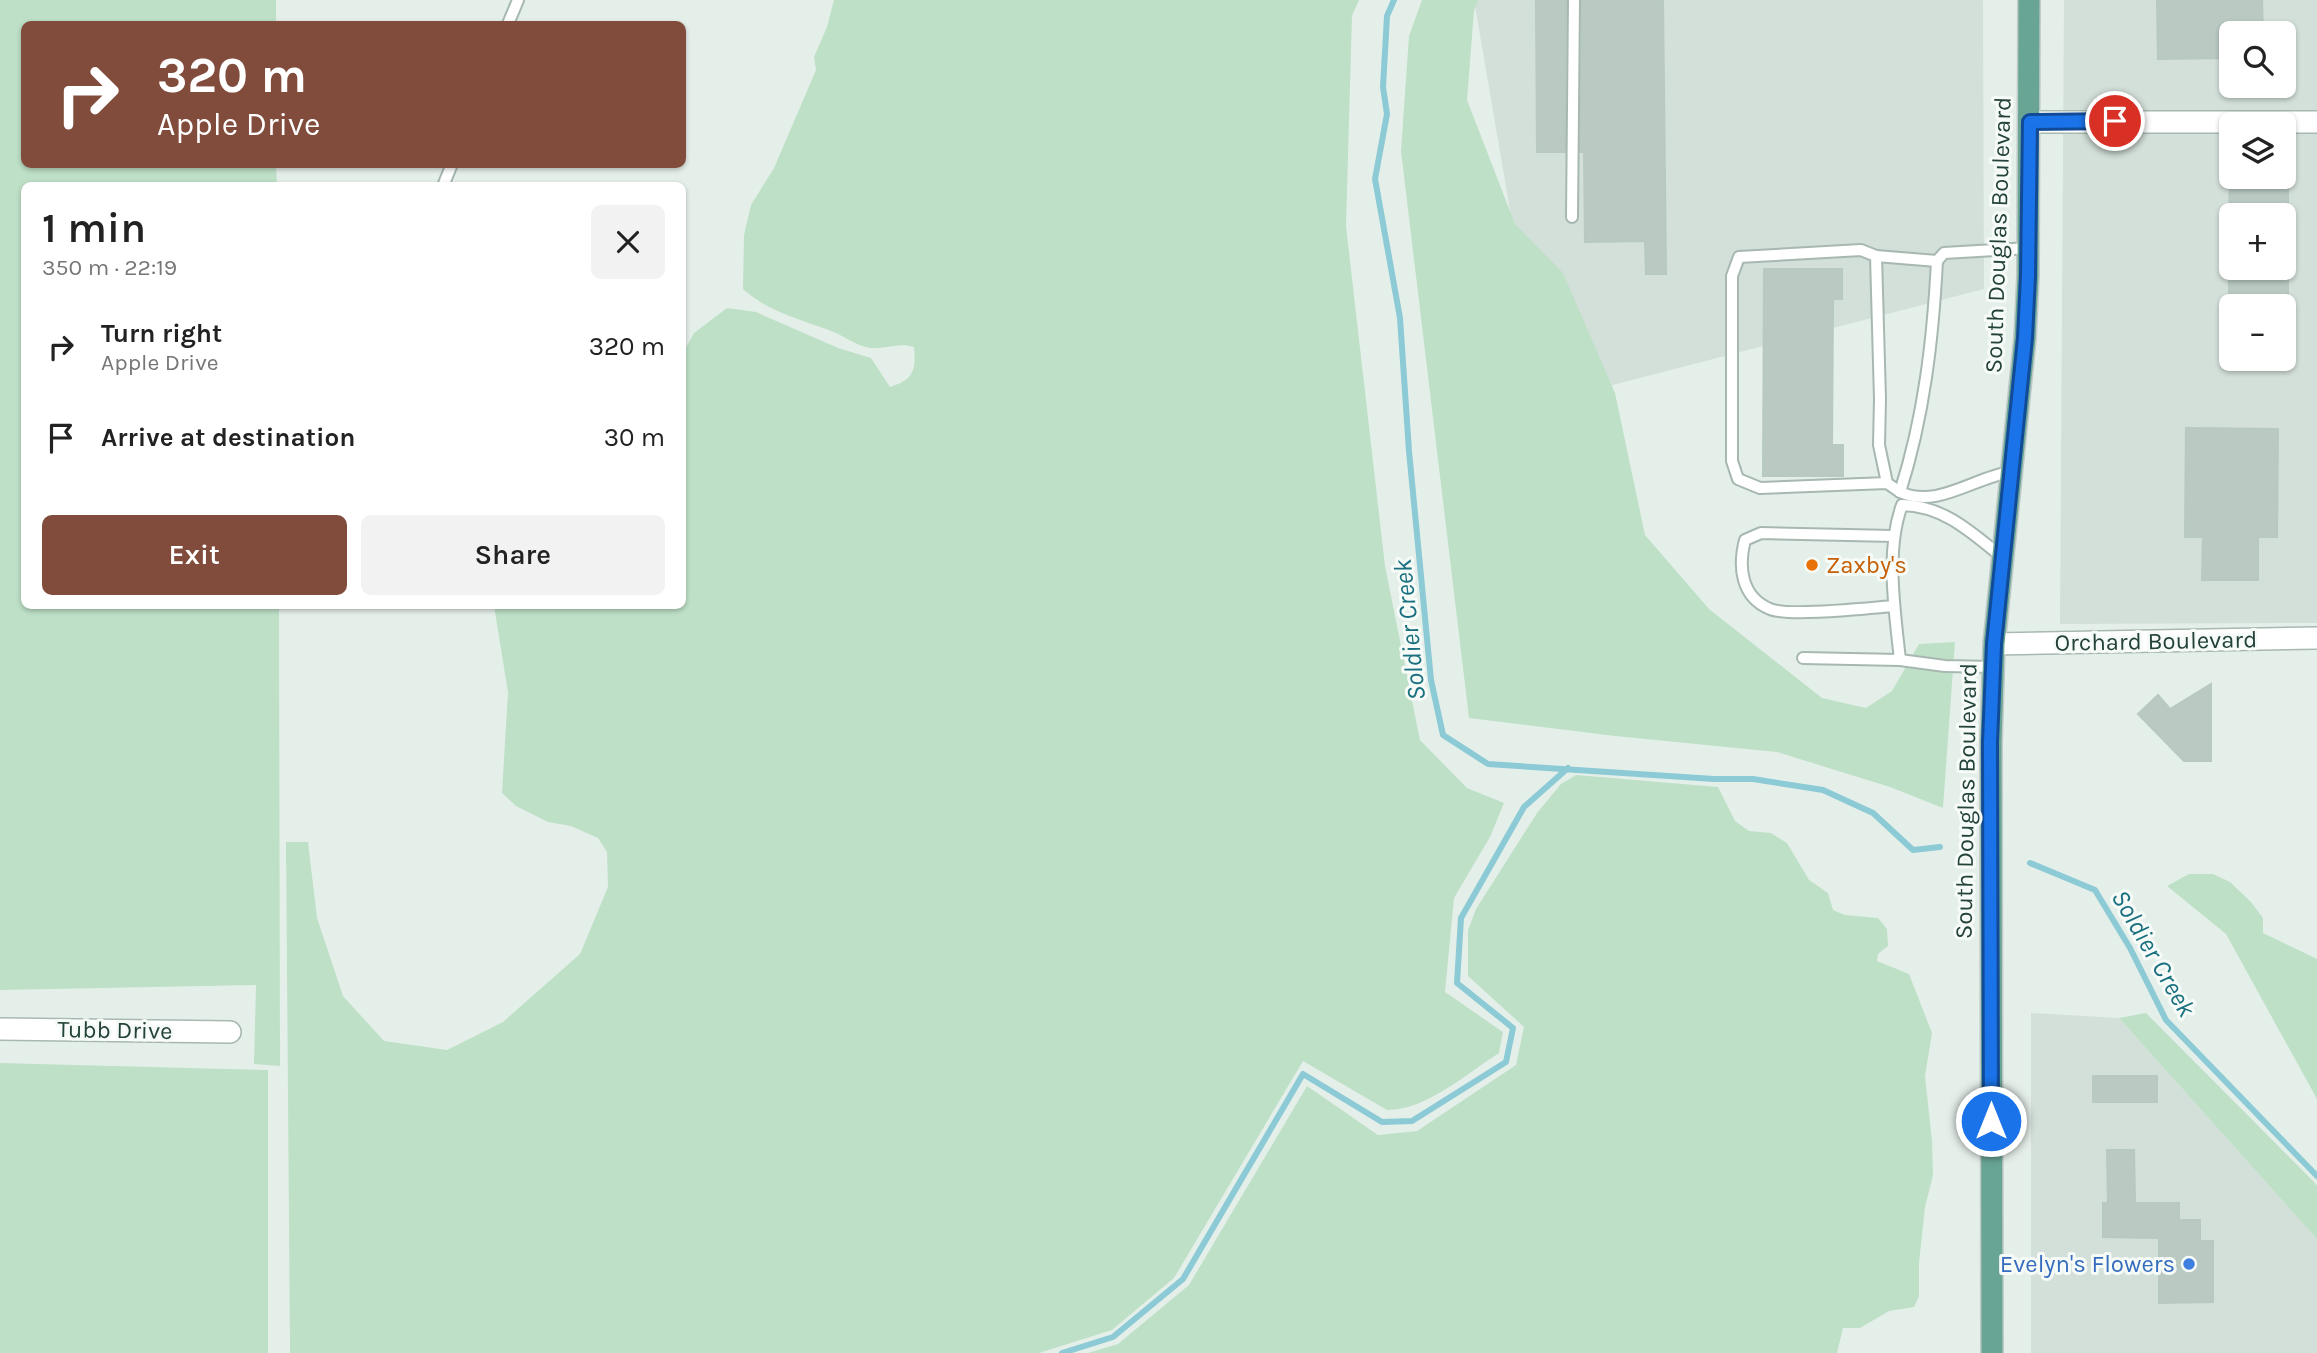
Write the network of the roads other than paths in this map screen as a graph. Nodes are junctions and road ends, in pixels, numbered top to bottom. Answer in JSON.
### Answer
{"nodes":[{"id":1,"x":518,"y":0,"type":"edge"},
{"id":2,"x":1574,"y":0,"type":"edge"},
{"id":3,"x":2029,"y":0,"type":"edge"},
{"id":4,"x":509,"y":21,"type":"edge"},
{"id":5,"x":2030,"y":122,"type":"junction"},
{"id":6,"x":2317,"y":122,"type":"edge"},
{"id":7,"x":1572,"y":217,"type":"dead end"},
{"id":8,"x":2029,"y":248,"type":"junction"},
{"id":9,"x":1876,"y":256,"type":"junction"},
{"id":10,"x":1937,"y":261,"type":"junction"},
{"id":11,"x":2010,"y":472,"type":"junction"},
{"id":12,"x":1887,"y":483,"type":"junction"},
{"id":13,"x":1900,"y":492,"type":"junction"},
{"id":14,"x":1933,"y":498,"type":"junction"},
{"id":15,"x":1921,"y":505,"type":"junction"},
{"id":16,"x":1894,"y":536,"type":"junction"},
{"id":17,"x":2002,"y":557,"type":"junction"},
{"id":18,"x":1894,"y":606,"type":"junction"},
{"id":19,"x":2317,"y":638,"type":"edge"},
{"id":20,"x":1994,"y":644,"type":"junction"},
{"id":21,"x":1803,"y":658,"type":"dead end"},
{"id":22,"x":1900,"y":660,"type":"junction"},
{"id":23,"x":1993,"y":667,"type":"junction"},
{"id":24,"x":0,"y":1029,"type":"edge"},
{"id":25,"x":230,"y":1031,"type":"dead end"},
{"id":26,"x":1992,"y":1353,"type":"edge"}],
"edges":[{"from":1,"to":4,"type":"lane"},
{"from":2,"to":7,"type":"lane"},
{"from":3,"to":5,"type":"main road","name":"South Douglas Boulevard"},
{"from":5,"to":6,"type":"street"},
{"from":5,"to":8,"type":"main road","name":"South Douglas Boulevard"},
{"from":8,"to":10,"type":"lane"},
{"from":8,"to":11,"type":"main road","name":"South Douglas Boulevard"},
{"from":9,"to":10,"type":"lane"},
{"from":9,"to":12,"type":"lane"},
{"from":9,"to":12,"type":"lane"},
{"from":10,"to":13,"type":"lane"},
{"from":11,"to":14,"type":"lane"},
{"from":11,"to":17,"type":"main road","name":"South Douglas Boulevard"},
{"from":12,"to":13,"type":"lane"},
{"from":13,"to":14,"type":"lane"},
{"from":14,"to":15,"type":"lane"},
{"from":15,"to":16,"type":"lane"},
{"from":15,"to":17,"type":"lane"},
{"from":16,"to":18,"type":"lane"},
{"from":16,"to":18,"type":"lane"},
{"from":17,"to":20,"type":"main road","name":"South Douglas Boulevard"},
{"from":18,"to":22,"type":"lane"},
{"from":19,"to":20,"type":"street","name":"Orchard Boulevard"},
{"from":20,"to":23,"type":"main road","name":"South Douglas Boulevard"},
{"from":21,"to":22,"type":"lane"},
{"from":22,"to":23,"type":"lane"},
{"from":23,"to":26,"type":"main road","name":"South Douglas Boulevard"},
{"from":24,"to":25,"type":"street","name":"Tubb Drive"}]}
